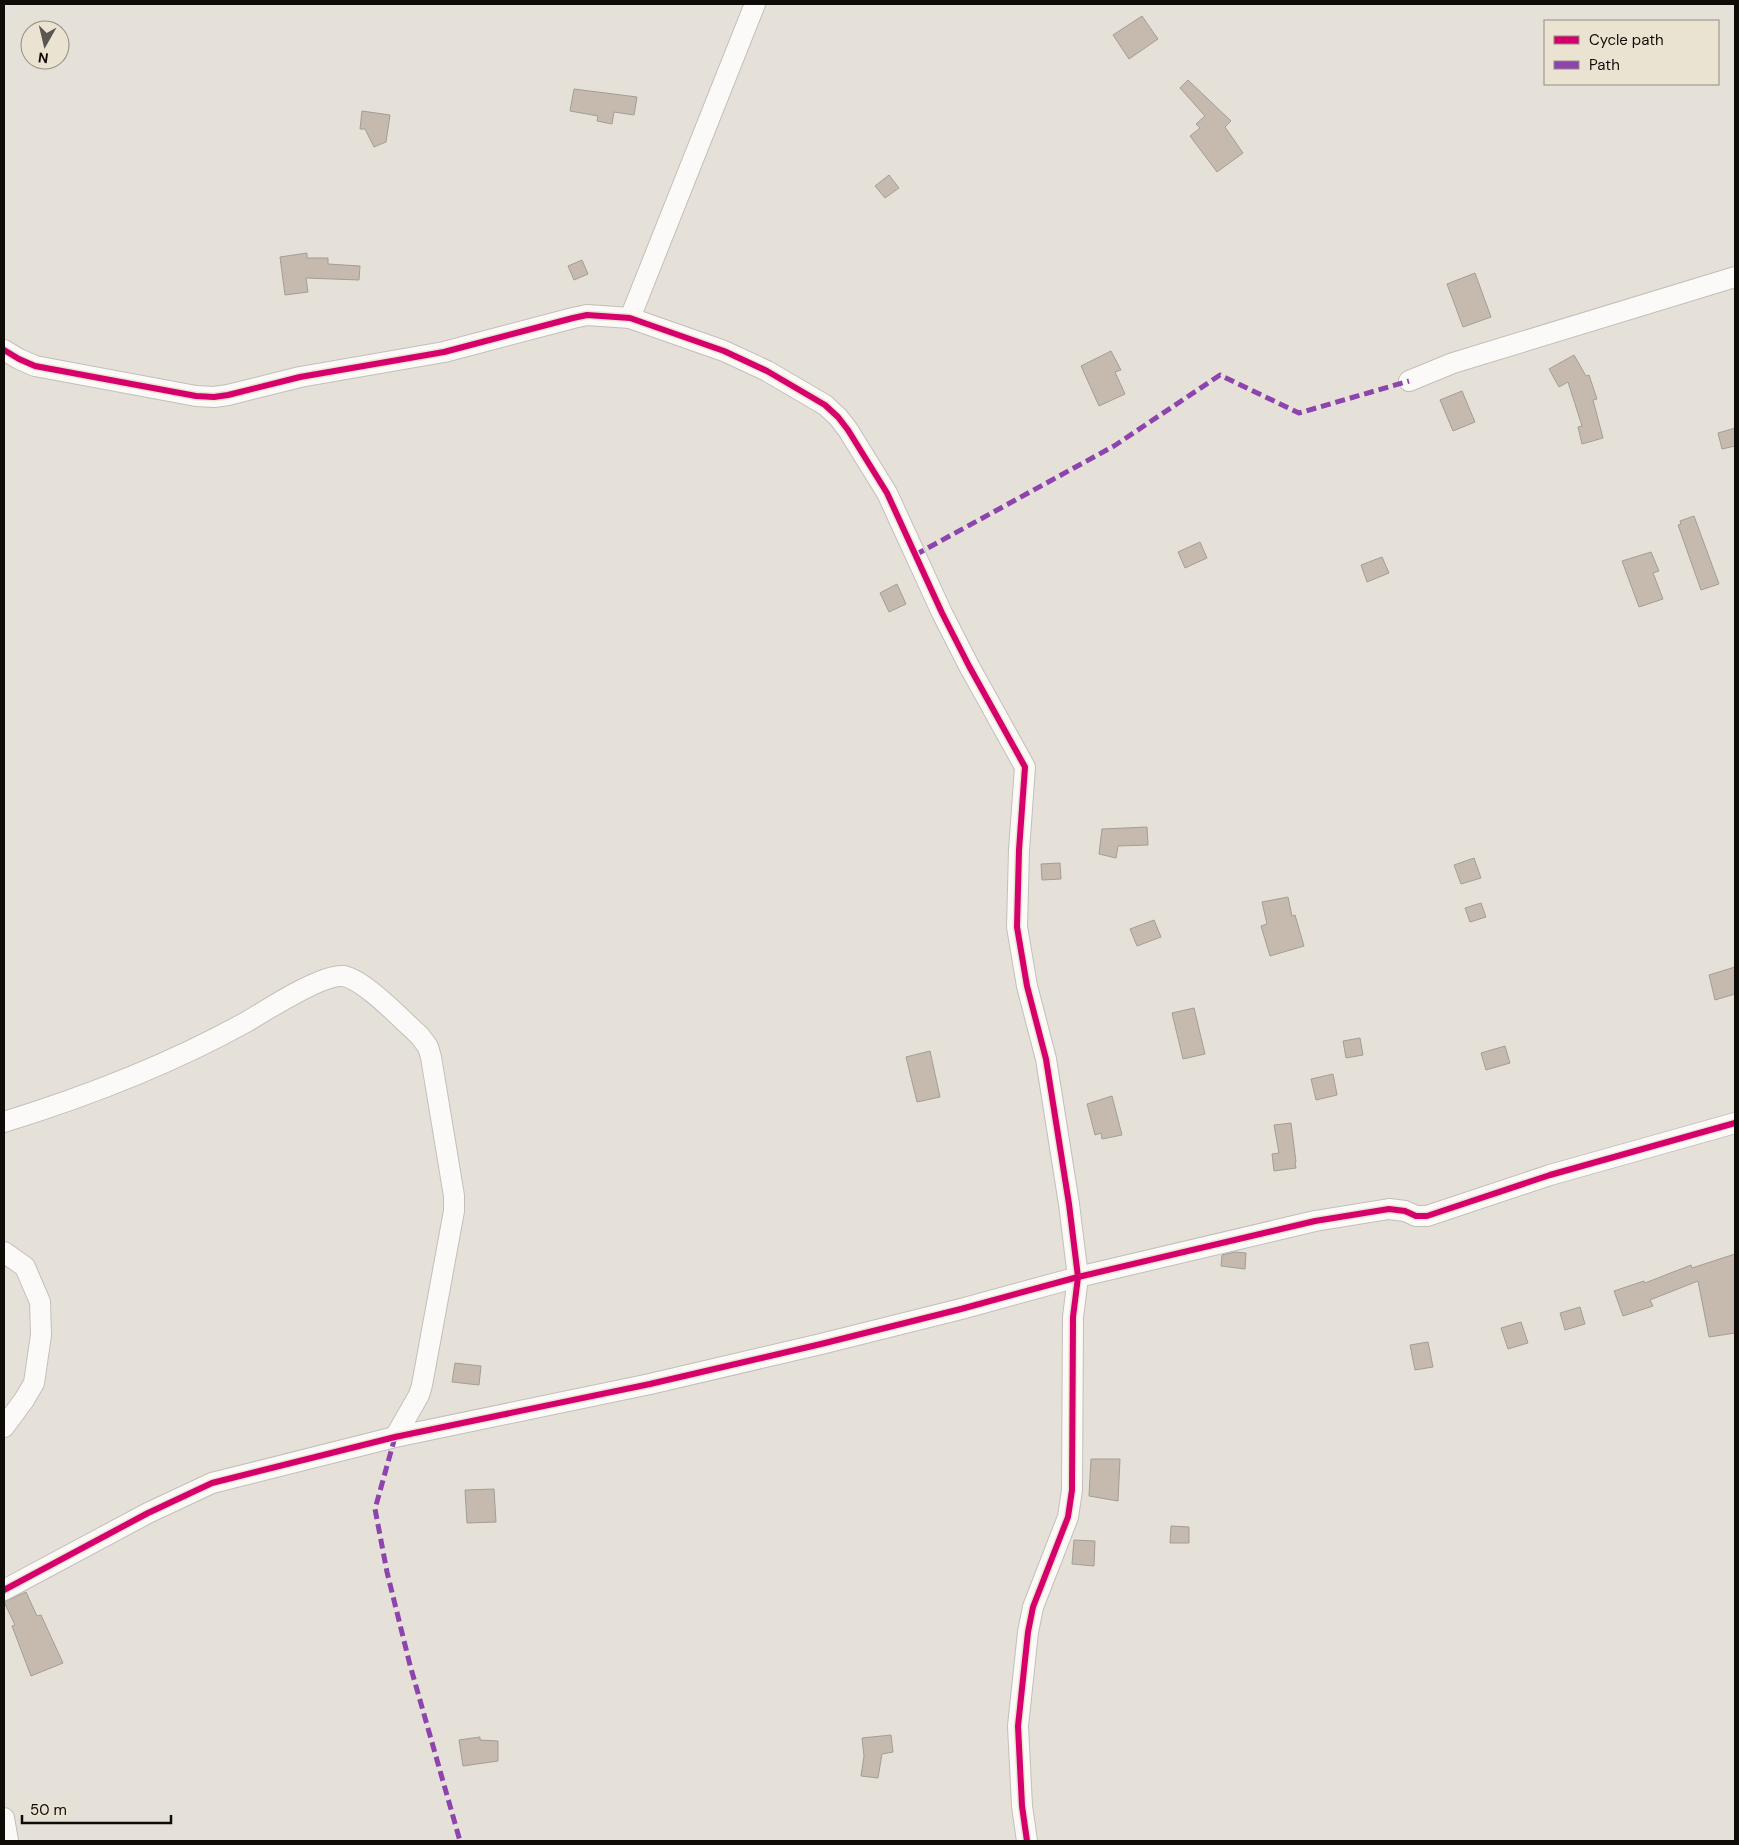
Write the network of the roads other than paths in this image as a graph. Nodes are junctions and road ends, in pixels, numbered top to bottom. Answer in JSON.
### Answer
{"nodes":[{"id":1,"x":755,"y":4,"type":"edge"},
{"id":2,"x":1735,"y":277,"type":"edge"},
{"id":3,"x":630,"y":318,"type":"junction"},
{"id":4,"x":4,"y":350,"type":"edge"},
{"id":5,"x":1409,"y":381,"type":"dead end"},
{"id":6,"x":4,"y":1122,"type":"edge"},
{"id":7,"x":1735,"y":1123,"type":"edge"},
{"id":8,"x":4,"y":1252,"type":"edge"},
{"id":9,"x":1078,"y":1277,"type":"junction"},
{"id":10,"x":4,"y":1427,"type":"edge"},
{"id":11,"x":395,"y":1437,"type":"junction"},
{"id":12,"x":4,"y":1590,"type":"edge"},
{"id":13,"x":4,"y":1818,"type":"edge"},
{"id":14,"x":8,"y":1841,"type":"edge"},
{"id":15,"x":1027,"y":1841,"type":"edge"}],
"edges":[{"from":1,"to":3,"type":"street"},
{"from":2,"to":5,"type":"street"},
{"from":3,"to":4,"type":"street"},
{"from":3,"to":9,"type":"street"},
{"from":6,"to":11,"type":"street"},
{"from":7,"to":9,"type":"street"},
{"from":8,"to":10,"type":"street"},
{"from":9,"to":11,"type":"street"},
{"from":9,"to":15,"type":"street"},
{"from":11,"to":12,"type":"street"},
{"from":13,"to":14,"type":"street"}]}
